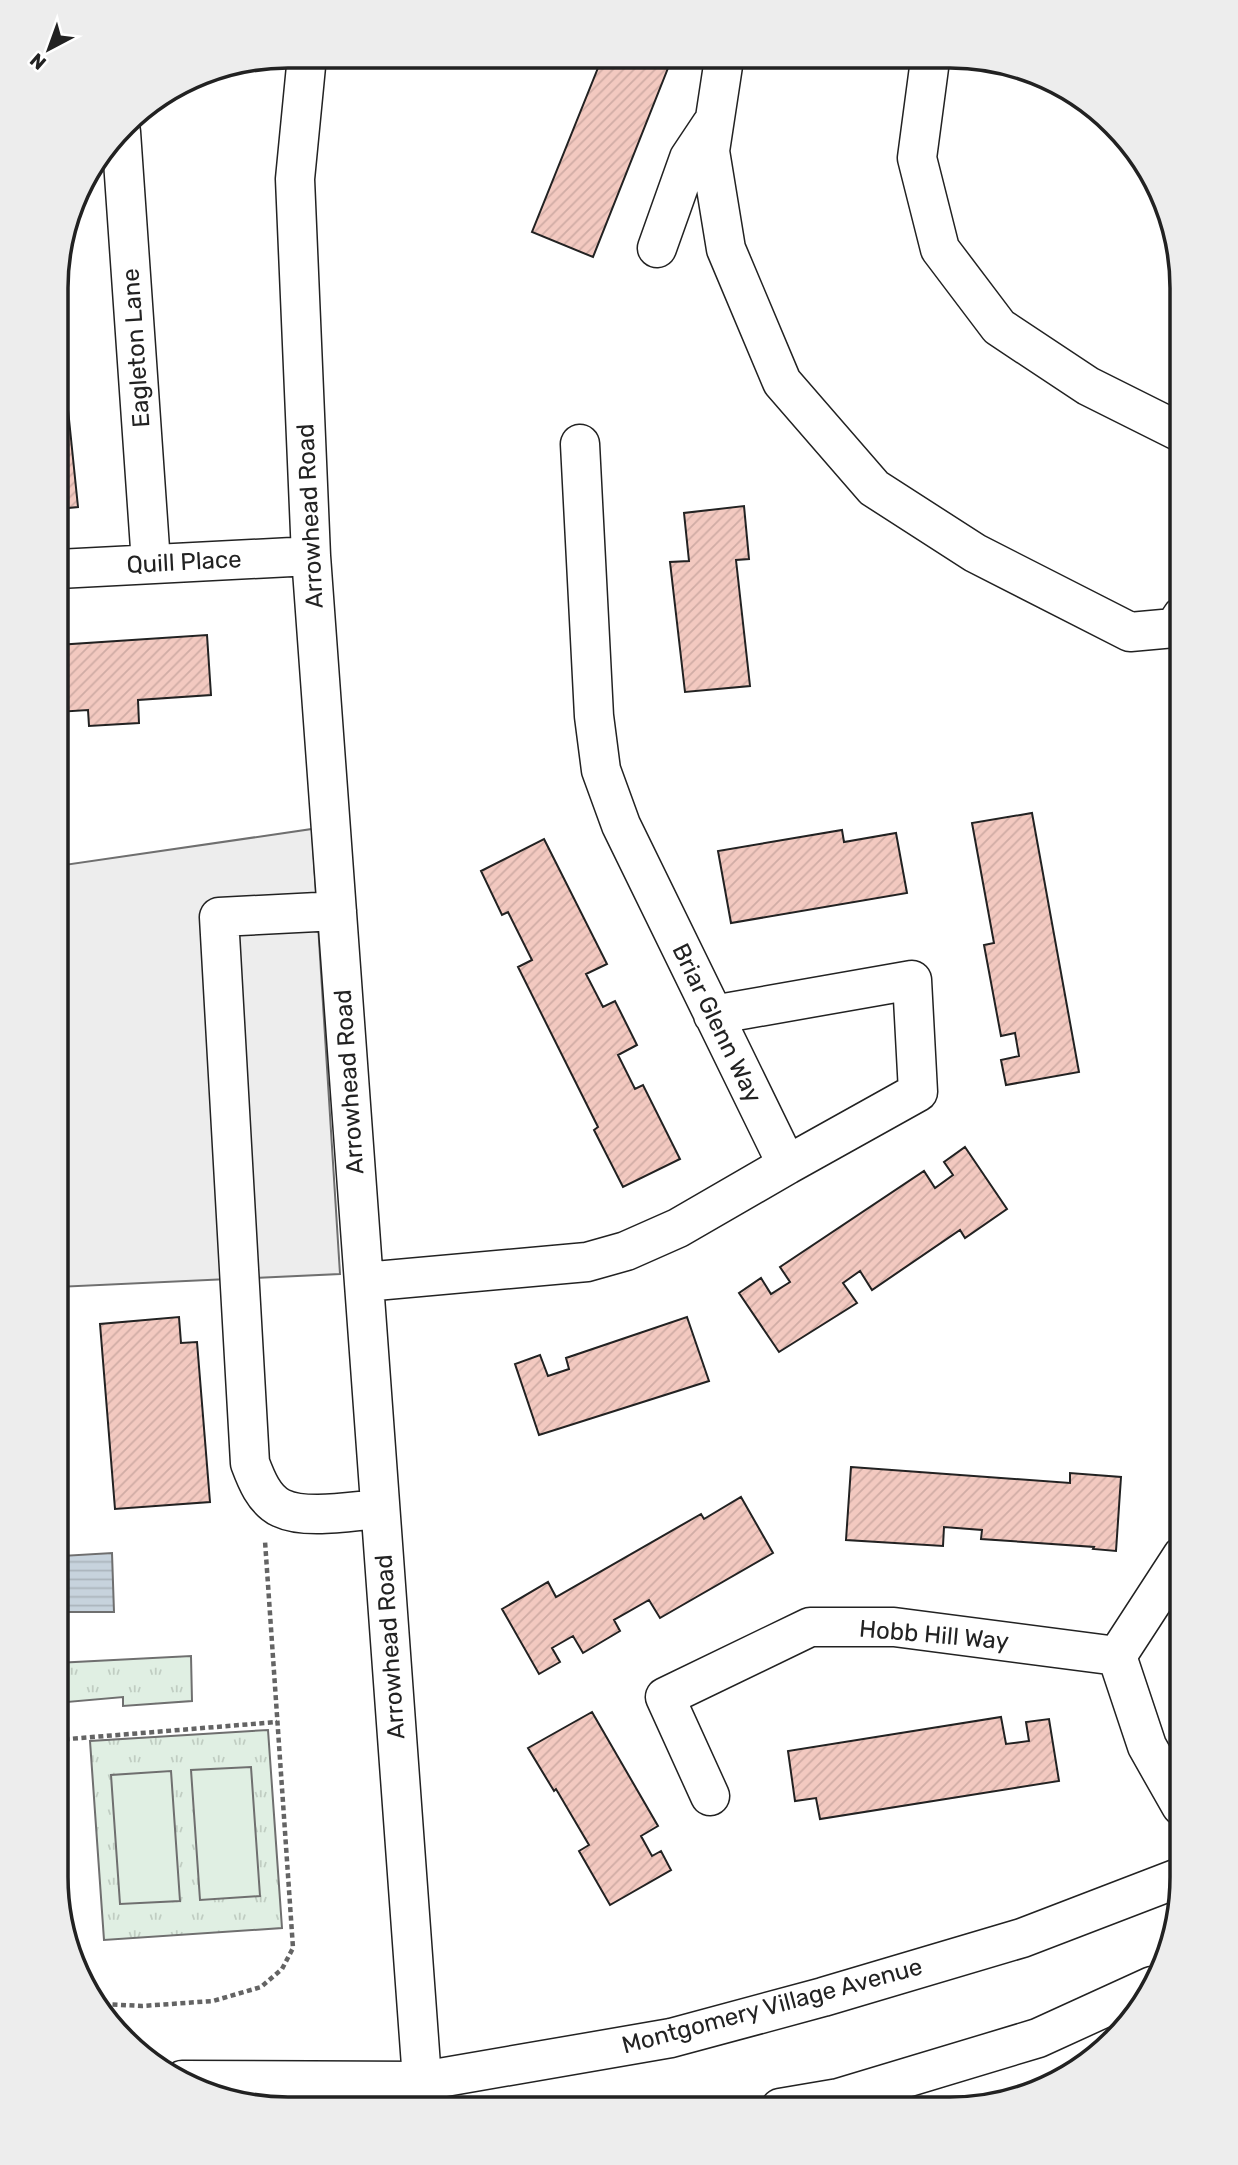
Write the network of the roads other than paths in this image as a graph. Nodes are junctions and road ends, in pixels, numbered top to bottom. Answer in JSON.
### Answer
{"nodes":[{"id":1,"x":306,"y":68,"type":"edge"},
{"id":2,"x":723,"y":68,"type":"edge"},
{"id":3,"x":925,"y":68,"type":"edge"},
{"id":4,"x":715,"y":119,"type":"junction"},
{"id":5,"x":122,"y":144,"type":"edge"},
{"id":6,"x":657,"y":247,"type":"dead end"},
{"id":7,"x":1170,"y":427,"type":"edge"},
{"id":8,"x":580,"y":444,"type":"dead end"},
{"id":9,"x":311,"y":556,"type":"junction"},
{"id":10,"x":151,"y":564,"type":"junction"},
{"id":11,"x":68,"y":568,"type":"edge"},
{"id":12,"x":1170,"y":628,"type":"edge"},
{"id":13,"x":337,"y":911,"type":"junction"},
{"id":14,"x":713,"y":1015,"type":"junction"},
{"id":15,"x":787,"y":1165,"type":"junction"},
{"id":16,"x":364,"y":1282,"type":"junction"},
{"id":17,"x":380,"y":1509,"type":"junction"},
{"id":18,"x":1169,"y":1576,"type":"edge"},
{"id":19,"x":1117,"y":1656,"type":"junction"},
{"id":20,"x":1169,"y":1786,"type":"edge"},
{"id":21,"x":710,"y":1796,"type":"dead end"},
{"id":22,"x":1169,"y":1882,"type":"edge"},
{"id":23,"x":1136,"y":1993,"type":"edge"},
{"id":24,"x":209,"y":2082,"type":"edge"},
{"id":25,"x":423,"y":2094,"type":"edge"},
{"id":26,"x":842,"y":2097,"type":"edge"}],
"edges":[{"from":1,"to":9,"type":"street","name":"Arrowhead Road"},
{"from":2,"to":4,"type":"street"},
{"from":3,"to":7,"type":"street"},
{"from":4,"to":6,"type":"street"},
{"from":4,"to":12,"type":"street"},
{"from":5,"to":10,"type":"street","name":"Eagleton Lane"},
{"from":8,"to":14,"type":"street","name":"Briar Glenn Way"},
{"from":9,"to":10,"type":"street","name":"Quill Place"},
{"from":9,"to":13,"type":"street","name":"Arrowhead Road"},
{"from":10,"to":11,"type":"street","name":"Quill Place"},
{"from":13,"to":16,"type":"street","name":"Arrowhead Road"},
{"from":13,"to":17,"type":"street"},
{"from":14,"to":15,"type":"street","name":"Briar Glenn Way"},
{"from":14,"to":15,"type":"street"},
{"from":15,"to":16,"type":"street"},
{"from":16,"to":17,"type":"street","name":"Arrowhead Road"},
{"from":17,"to":25,"type":"street","name":"Arrowhead Road"},
{"from":18,"to":19,"type":"street"},
{"from":19,"to":20,"type":"street"},
{"from":19,"to":21,"type":"street","name":"Hobb Hill Way"},
{"from":22,"to":25,"type":"street","name":"Montgomery Village Avenue"},
{"from":23,"to":26,"type":"street"},
{"from":24,"to":25,"type":"street","name":"Montgomery Village Avenue"}]}
